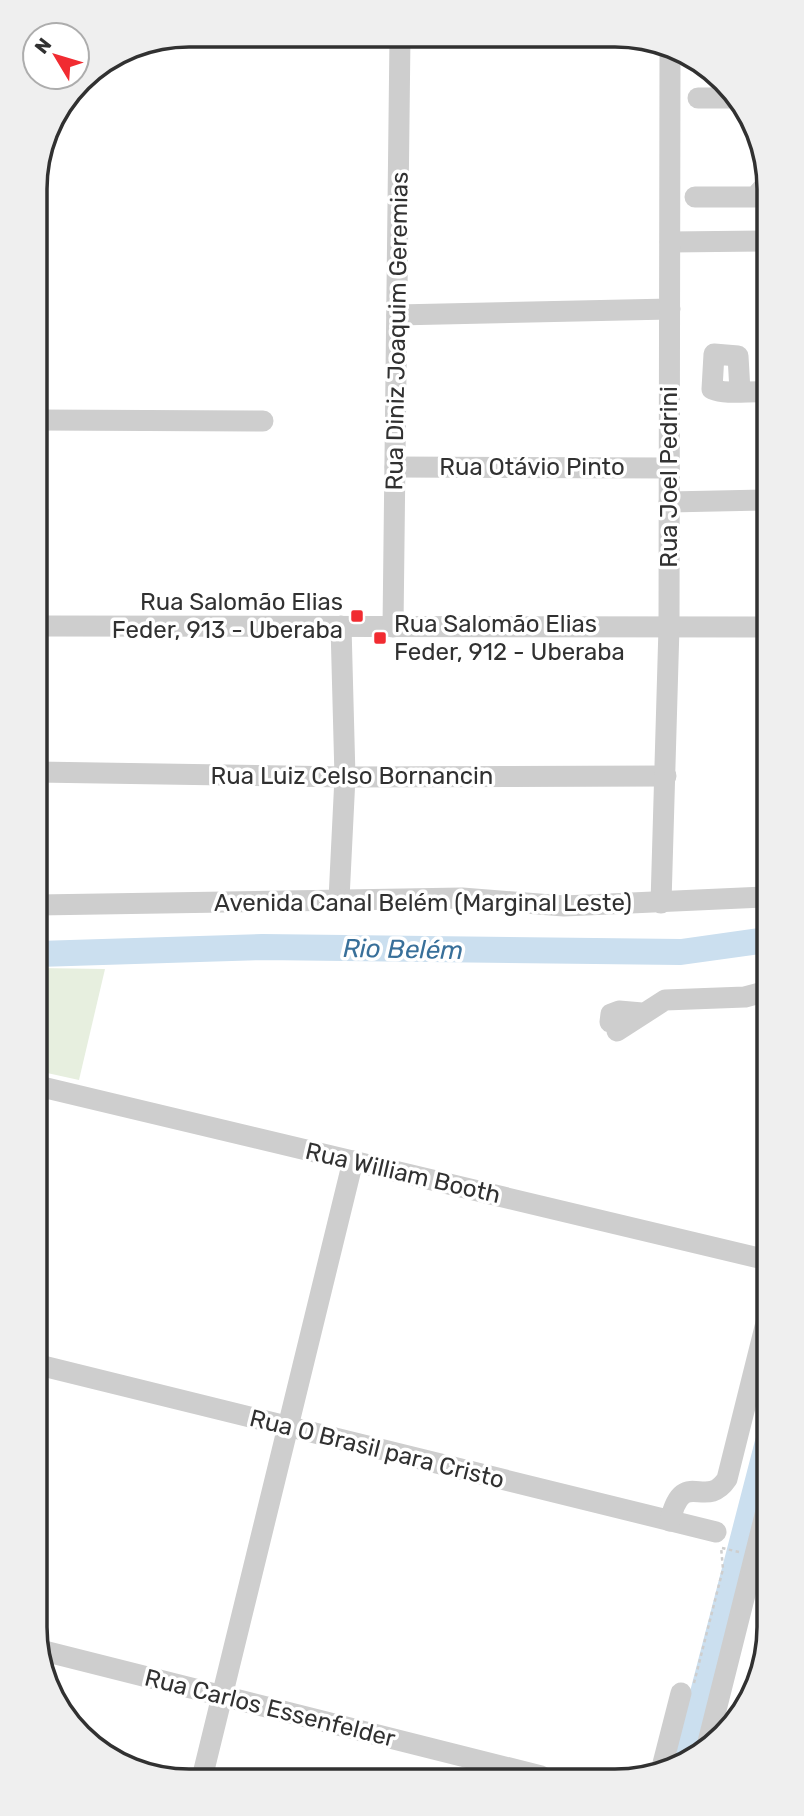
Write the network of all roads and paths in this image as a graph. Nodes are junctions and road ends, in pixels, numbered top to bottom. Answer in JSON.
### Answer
{"nodes":[{"id":1,"x":400,"y":47,"type":"edge"},
{"id":2,"x":670,"y":59,"type":"edge"},
{"id":3,"x":698,"y":98,"type":"dead end"},
{"id":4,"x":723,"y":98,"type":"edge"},
{"id":5,"x":757,"y":195,"type":"edge"},
{"id":6,"x":695,"y":197,"type":"dead end"},
{"id":7,"x":757,"y":241,"type":"edge"},
{"id":8,"x":670,"y":242,"type":"junction"},
{"id":9,"x":670,"y":309,"type":"junction"},
{"id":10,"x":397,"y":315,"type":"junction"},
{"id":11,"x":740,"y":391,"type":"dead end"},
{"id":12,"x":757,"y":391,"type":"edge"},
{"id":13,"x":48,"y":420,"type":"edge"},
{"id":14,"x":263,"y":421,"type":"dead end"},
{"id":15,"x":395,"y":467,"type":"junction"},
{"id":16,"x":669,"y":468,"type":"junction"},
{"id":17,"x":757,"y":500,"type":"edge"},
{"id":18,"x":669,"y":502,"type":"junction"},
{"id":19,"x":48,"y":626,"type":"edge"},
{"id":20,"x":341,"y":626,"type":"junction"},
{"id":21,"x":393,"y":626,"type":"junction"},
{"id":22,"x":669,"y":627,"type":"junction"},
{"id":23,"x":757,"y":627,"type":"edge"},
{"id":24,"x":48,"y":772,"type":"edge"},
{"id":25,"x":666,"y":776,"type":"junction"},
{"id":26,"x":345,"y":777,"type":"junction"},
{"id":27,"x":757,"y":898,"type":"edge"},
{"id":28,"x":339,"y":899,"type":"junction"},
{"id":29,"x":661,"y":903,"type":"junction"},
{"id":30,"x":47,"y":905,"type":"edge"},
{"id":31,"x":756,"y":994,"type":"edge"},
{"id":32,"x":642,"y":1013,"type":"dead end"},
{"id":33,"x":47,"y":1088,"type":"edge"},
{"id":34,"x":353,"y":1161,"type":"junction"},
{"id":35,"x":756,"y":1257,"type":"edge"},
{"id":36,"x":756,"y":1362,"type":"edge"},
{"id":37,"x":47,"y":1367,"type":"edge"},
{"id":38,"x":288,"y":1427,"type":"junction"},
{"id":39,"x":670,"y":1521,"type":"junction"},
{"id":40,"x":716,"y":1532,"type":"joint"},
{"id":41,"x":756,"y":1573,"type":"edge"},
{"id":42,"x":50,"y":1652,"type":"edge"},
{"id":43,"x":681,"y":1693,"type":"joint"},
{"id":44,"x":222,"y":1696,"type":"junction"},
{"id":45,"x":711,"y":1731,"type":"edge"},
{"id":46,"x":664,"y":1760,"type":"edge"},
{"id":47,"x":204,"y":1769,"type":"edge"},
{"id":48,"x":513,"y":1769,"type":"edge"}],
"edges":[{"from":1,"to":10,"type":"street","name":"Rua Diniz Joaquim Geremias"},
{"from":2,"to":8,"type":"street","name":"Rua Joel Pedrini"},
{"from":3,"to":4,"type":"street"},
{"from":5,"to":6,"type":"street"},
{"from":7,"to":8,"type":"street"},
{"from":8,"to":9,"type":"street","name":"Rua Joel Pedrini"},
{"from":9,"to":10,"type":"street"},
{"from":9,"to":16,"type":"street","name":"Rua Joel Pedrini"},
{"from":10,"to":15,"type":"street","name":"Rua Diniz Joaquim Geremias"},
{"from":11,"to":12,"type":"street"},
{"from":13,"to":14,"type":"street"},
{"from":15,"to":16,"type":"street","name":"Rua Otávio Pinto"},
{"from":15,"to":21,"type":"street","name":"Rua Diniz Joaquim Geremias"},
{"from":16,"to":18,"type":"street","name":"Rua Joel Pedrini"},
{"from":17,"to":18,"type":"street"},
{"from":18,"to":22,"type":"street","name":"Rua Joel Pedrini"},
{"from":19,"to":20,"type":"street"},
{"from":20,"to":21,"type":"street"},
{"from":20,"to":26,"type":"street"},
{"from":21,"to":22,"type":"street"},
{"from":22,"to":23,"type":"street"},
{"from":22,"to":25,"type":"street","name":"Rua Joel Pedrini"},
{"from":24,"to":26,"type":"street","name":"Rua Luiz Celso Bornancin"},
{"from":25,"to":26,"type":"street","name":"Rua Luiz Celso Bornancin"},
{"from":25,"to":29,"type":"street","name":"Rua Joel Pedrini"},
{"from":26,"to":28,"type":"street"},
{"from":27,"to":29,"type":"street","name":"Avenida Canal Belém (Marginal Leste)"},
{"from":28,"to":29,"type":"street","name":"Avenida Canal Belém (Marginal Leste)"},
{"from":28,"to":30,"type":"street","name":"Avenida Canal Belém (Marginal Leste)"},
{"from":31,"to":32,"type":"street"},
{"from":33,"to":34,"type":"street","name":"Rua William Booth"},
{"from":34,"to":35,"type":"street","name":"Rua William Booth"},
{"from":34,"to":38,"type":"street"},
{"from":36,"to":39,"type":"street"},
{"from":37,"to":38,"type":"street","name":"Rua O Brasil para Cristo"},
{"from":38,"to":39,"type":"street","name":"Rua O Brasil para Cristo"},
{"from":38,"to":44,"type":"street"},
{"from":39,"to":40,"type":"street","name":"Rua O Brasil para Cristo"},
{"from":40,"to":43,"type":"path"},
{"from":41,"to":45,"type":"street"},
{"from":42,"to":44,"type":"street","name":"Rua Carlos Essenfelder"},
{"from":43,"to":46,"type":"street"},
{"from":44,"to":47,"type":"street"},
{"from":44,"to":48,"type":"street","name":"Rua Carlos Essenfelder"}]}
